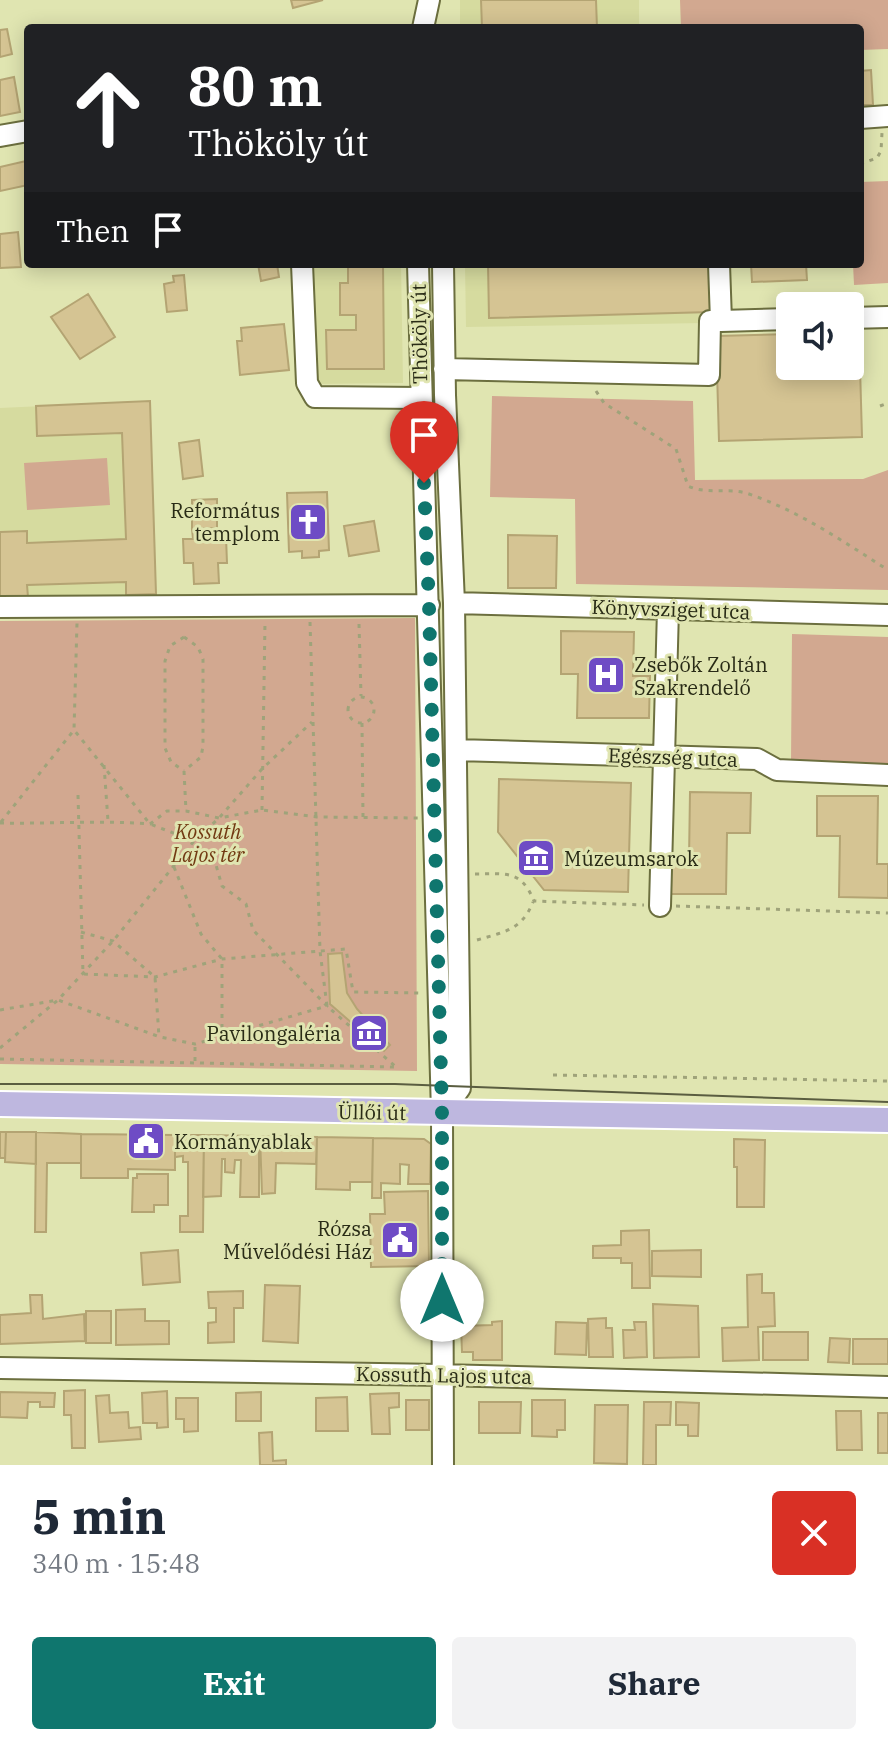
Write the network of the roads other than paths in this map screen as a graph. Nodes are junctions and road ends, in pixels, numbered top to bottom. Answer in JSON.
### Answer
{"nodes":[{"id":1,"x":429,"y":3,"type":"edge"},
{"id":2,"x":424,"y":24,"type":"edge"},
{"id":3,"x":433,"y":24,"type":"edge"},
{"id":4,"x":885,"y":116,"type":"edge"},
{"id":5,"x":864,"y":118,"type":"edge"},
{"id":6,"x":24,"y":132,"type":"edge"},
{"id":7,"x":0,"y":136,"type":"edge"},
{"id":8,"x":302,"y":268,"type":"edge"},
{"id":9,"x":418,"y":268,"type":"edge"},
{"id":10,"x":443,"y":268,"type":"edge"},
{"id":11,"x":719,"y":268,"type":"edge"},
{"id":12,"x":888,"y":317,"type":"edge"},
{"id":13,"x":864,"y":318,"type":"edge"},
{"id":14,"x":776,"y":319,"type":"edge"},
{"id":15,"x":721,"y":321,"type":"junction"},
{"id":16,"x":444,"y":369,"type":"junction"},
{"id":17,"x":420,"y":398,"type":"junction"},
{"id":18,"x":454,"y":603,"type":"junction"},
{"id":19,"x":429,"y":605,"type":"junction"},
{"id":20,"x":0,"y":607,"type":"edge"},
{"id":21,"x":668,"y":609,"type":"junction"},
{"id":22,"x":888,"y":615,"type":"edge"},
{"id":23,"x":456,"y":750,"type":"junction"},
{"id":24,"x":664,"y":758,"type":"junction"},
{"id":25,"x":888,"y":775,"type":"edge"},
{"id":26,"x":660,"y":906,"type":"dead end"},
{"id":27,"x":445,"y":984,"type":"junction"},
{"id":28,"x":0,"y":1104,"type":"edge"},
{"id":29,"x":442,"y":1113,"type":"junction"},
{"id":30,"x":888,"y":1120,"type":"edge"},
{"id":31,"x":0,"y":1368,"type":"edge"},
{"id":32,"x":441,"y":1375,"type":"junction"},
{"id":33,"x":888,"y":1387,"type":"edge"},
{"id":34,"x":443,"y":1465,"type":"edge"}],
"edges":[{"from":1,"to":2,"type":"street"},
{"from":1,"to":3,"type":"street"},
{"from":4,"to":5,"type":"street"},
{"from":6,"to":7,"type":"street"},
{"from":8,"to":17,"type":"street"},
{"from":9,"to":17,"type":"street","name":"Thököly út"},
{"from":10,"to":16,"type":"street","name":"Thököly út"},
{"from":11,"to":15,"type":"street"},
{"from":12,"to":13,"type":"street"},
{"from":14,"to":15,"type":"street"},
{"from":15,"to":16,"type":"street"},
{"from":16,"to":18,"type":"street","name":"Thököly út"},
{"from":17,"to":19,"type":"street","name":"Thököly út"},
{"from":18,"to":21,"type":"street","name":"Könyvsziget utca"},
{"from":18,"to":23,"type":"street","name":"Thököly út"},
{"from":19,"to":20,"type":"street"},
{"from":19,"to":27,"type":"street","name":"Thököly út"},
{"from":21,"to":22,"type":"street","name":"Könyvsziget utca"},
{"from":21,"to":24,"type":"street"},
{"from":23,"to":24,"type":"street","name":"Egészség utca"},
{"from":23,"to":27,"type":"street","name":"Thököly út"},
{"from":24,"to":25,"type":"street","name":"Egészség utca"},
{"from":24,"to":26,"type":"street"},
{"from":27,"to":29,"type":"street","name":"Thököly út"},
{"from":28,"to":29,"type":"main road","name":"Üllői út"},
{"from":29,"to":30,"type":"main road","name":"Üllői út"},
{"from":29,"to":32,"type":"street"},
{"from":31,"to":32,"type":"street","name":"Kossuth Lajos utca"},
{"from":32,"to":33,"type":"street","name":"Kossuth Lajos utca"},
{"from":32,"to":34,"type":"street"}]}
